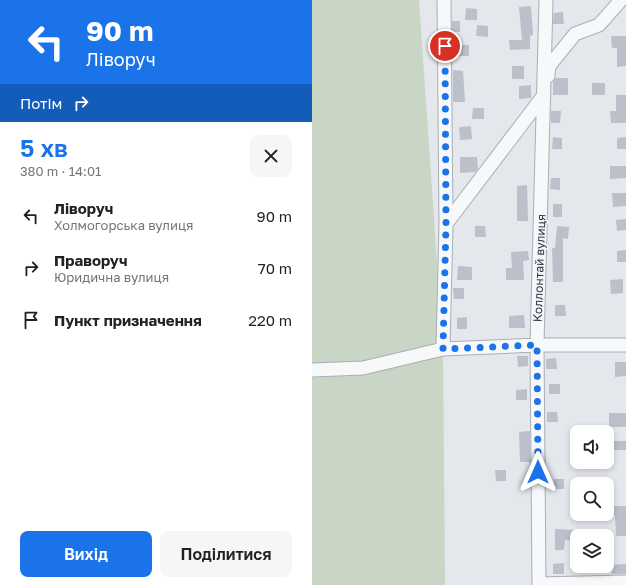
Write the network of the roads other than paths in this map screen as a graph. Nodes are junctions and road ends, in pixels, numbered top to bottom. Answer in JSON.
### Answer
{"nodes":[{"id":1,"x":444,"y":0,"type":"edge"},
{"id":2,"x":546,"y":0,"type":"edge"},
{"id":3,"x":621,"y":0,"type":"edge"},
{"id":4,"x":544,"y":98,"type":"junction"},
{"id":5,"x":446,"y":224,"type":"junction"},
{"id":6,"x":537,"y":345,"type":"junction"},
{"id":7,"x":626,"y":345,"type":"edge"},
{"id":8,"x":443,"y":349,"type":"junction"},
{"id":9,"x":312,"y":370,"type":"edge"},
{"id":10,"x":626,"y":582,"type":"edge"},
{"id":11,"x":539,"y":584,"type":"edge"}],
"edges":[{"from":1,"to":5,"type":"street"},
{"from":2,"to":4,"type":"street","name":"Коллонтай вулиця"},
{"from":3,"to":4,"type":"street"},
{"from":4,"to":5,"type":"street"},
{"from":4,"to":6,"type":"street","name":"Коллонтай вулиця"},
{"from":5,"to":8,"type":"street"},
{"from":6,"to":7,"type":"street"},
{"from":6,"to":8,"type":"street"},
{"from":6,"to":11,"type":"street","name":"Коллонтай вулиця"},
{"from":8,"to":9,"type":"street"},
{"from":10,"to":11,"type":"street"}]}
